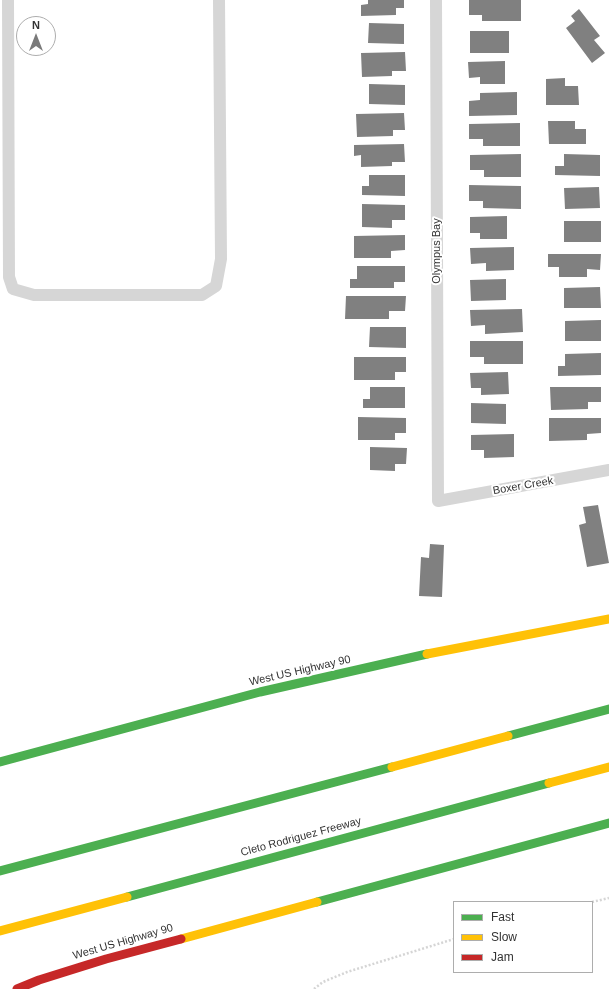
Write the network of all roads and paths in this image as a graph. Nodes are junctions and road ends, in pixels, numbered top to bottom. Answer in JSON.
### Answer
{"nodes":[{"id":1,"x":8,"y":0,"type":"edge"},
{"id":2,"x":219,"y":0,"type":"edge"},
{"id":3,"x":436,"y":0,"type":"edge"},
{"id":4,"x":609,"y":470,"type":"edge"},
{"id":5,"x":438,"y":501,"type":"joint"},
{"id":6,"x":609,"y":619,"type":"edge"},
{"id":7,"x":609,"y":709,"type":"edge"},
{"id":8,"x":0,"y":762,"type":"edge"},
{"id":9,"x":609,"y":767,"type":"edge"},
{"id":10,"x":609,"y":823,"type":"edge"},
{"id":11,"x":0,"y":870,"type":"edge"},
{"id":12,"x":609,"y":898,"type":"edge"},
{"id":13,"x":593,"y":902,"type":"edge"},
{"id":14,"x":0,"y":931,"type":"edge"},
{"id":15,"x":453,"y":939,"type":"edge"},
{"id":16,"x":17,"y":989,"type":"edge"},
{"id":17,"x":314,"y":989,"type":"edge"}],
"edges":[{"from":1,"to":2,"type":"street"},
{"from":3,"to":5,"type":"street","name":"Olympus Bay"},
{"from":4,"to":5,"type":"street","name":"Boxer Creek"},
{"from":6,"to":8,"type":"main road","name":"West US Highway 90"},
{"from":7,"to":11,"type":"main road"},
{"from":9,"to":14,"type":"main road","name":"Cleto Rodriguez Freeway"},
{"from":10,"to":16,"type":"main road","name":"West US Highway 90"},
{"from":12,"to":13,"type":"path"},
{"from":15,"to":17,"type":"path"}]}
